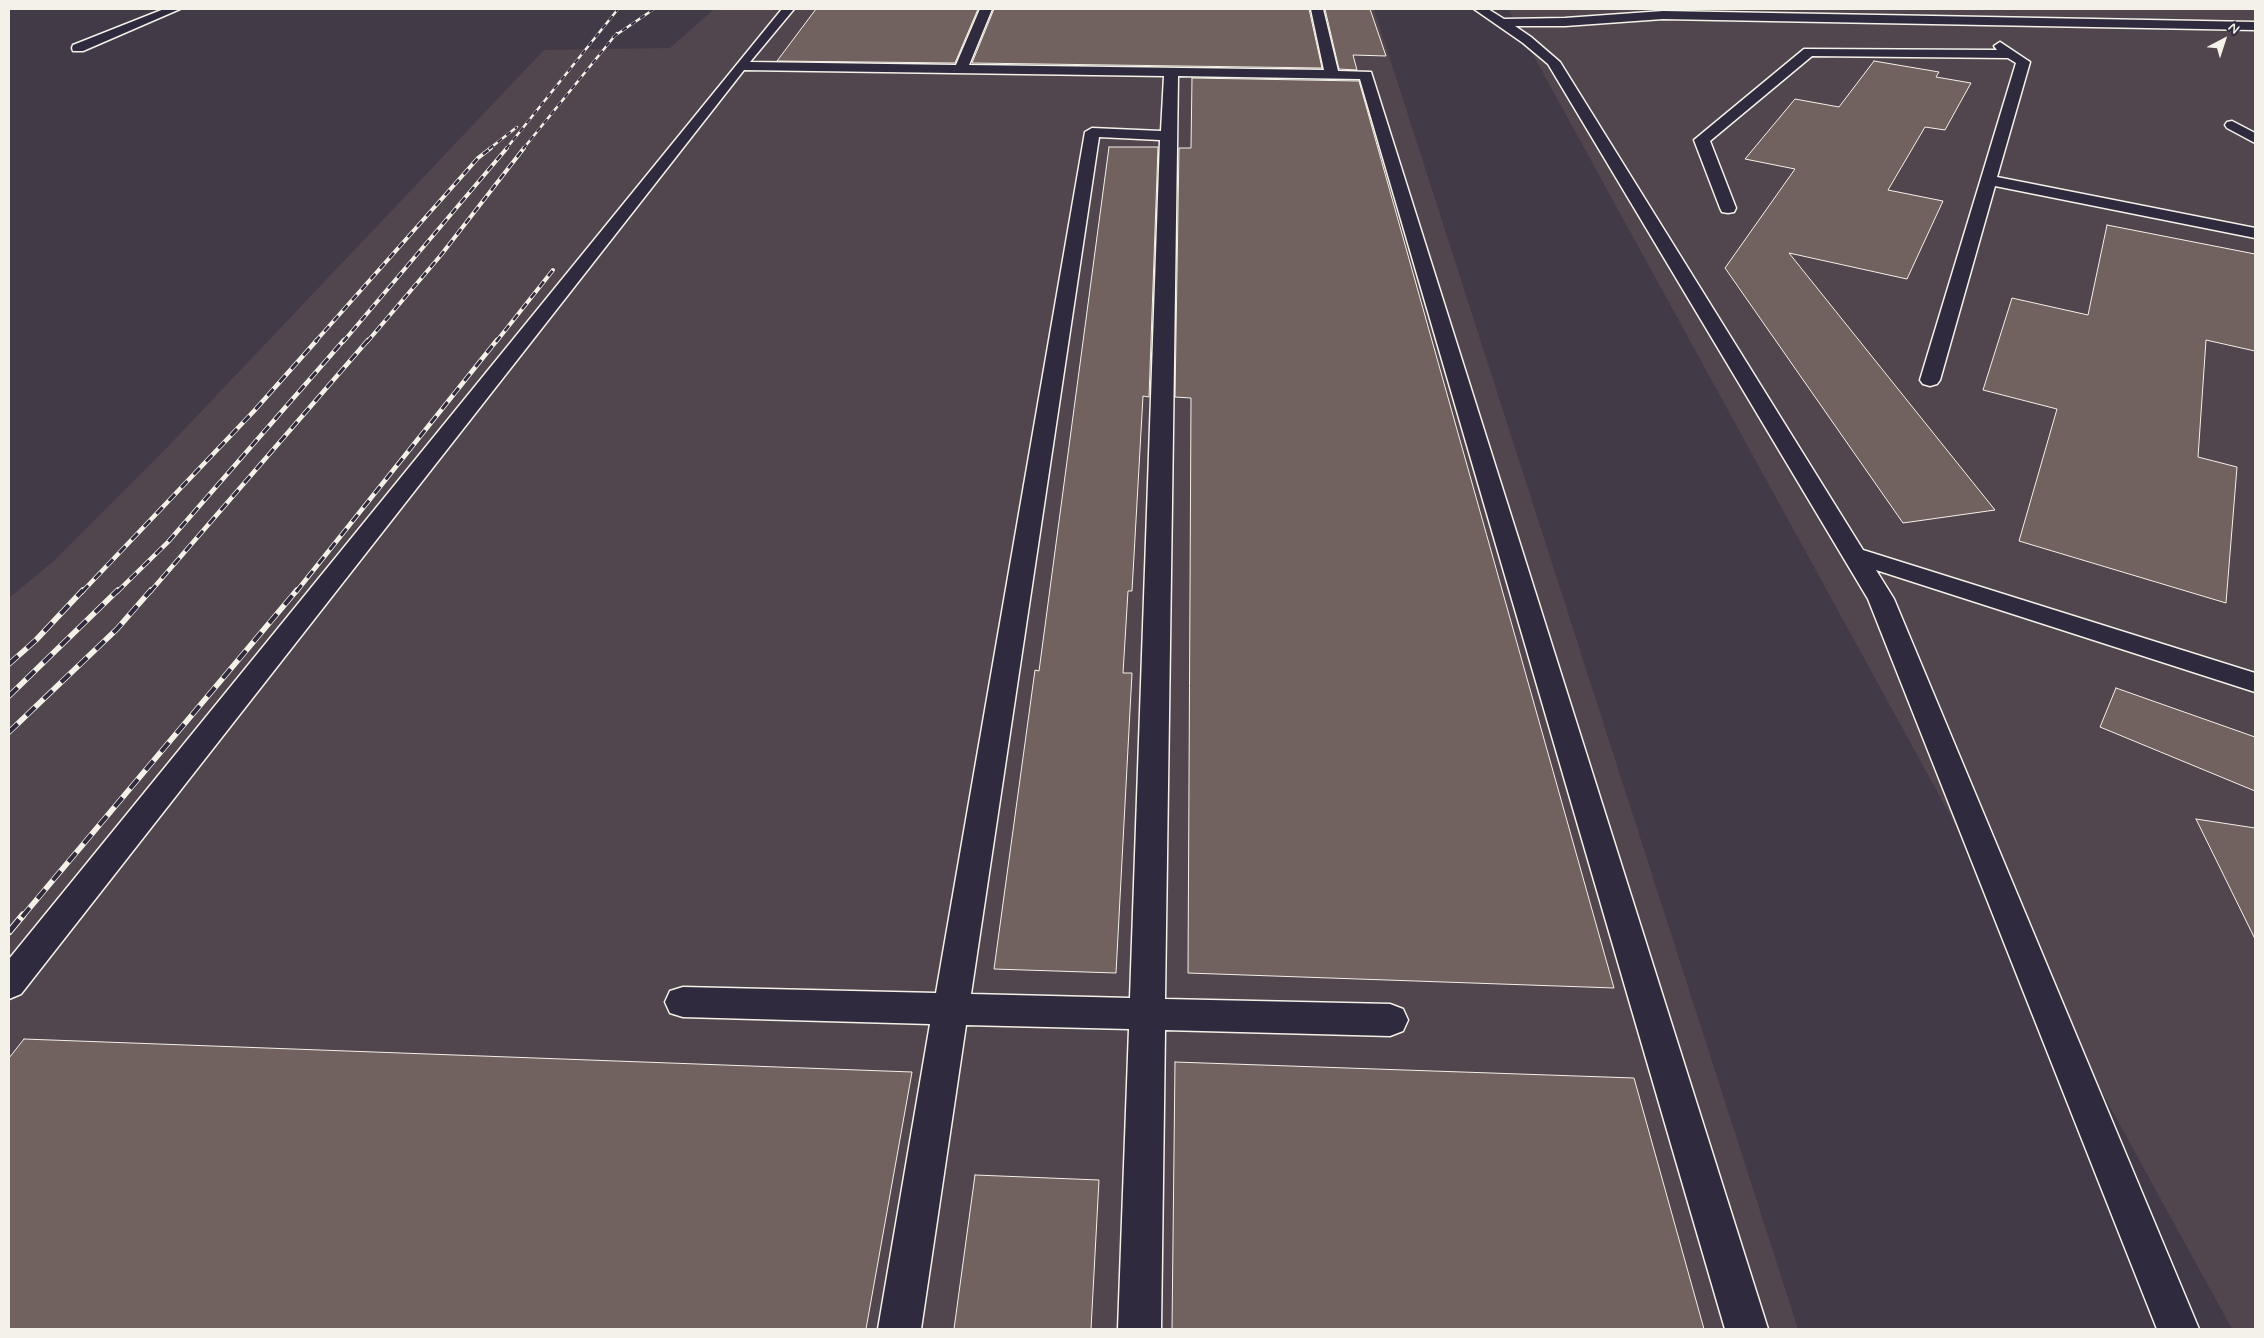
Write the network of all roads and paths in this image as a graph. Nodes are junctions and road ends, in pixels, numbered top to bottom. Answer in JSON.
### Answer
{"nodes":[{"id":1,"x":174,"y":9,"type":"edge"},
{"id":2,"x":788,"y":9,"type":"edge"},
{"id":3,"x":986,"y":9,"type":"edge"},
{"id":4,"x":1317,"y":9,"type":"edge"},
{"id":5,"x":1480,"y":9,"type":"edge"},
{"id":6,"x":1962,"y":20,"type":"junction"},
{"id":7,"x":1501,"y":24,"type":"junction"},
{"id":8,"x":2255,"y":26,"type":"edge"},
{"id":9,"x":78,"y":48,"type":"dead end"},
{"id":10,"x":2012,"y":54,"type":"junction"},
{"id":11,"x":740,"y":66,"type":"junction"},
{"id":12,"x":961,"y":69,"type":"junction"},
{"id":13,"x":1171,"y":72,"type":"junction"},
{"id":14,"x":1332,"y":75,"type":"junction"},
{"id":15,"x":2255,"y":125,"type":"edge"},
{"id":16,"x":1168,"y":136,"type":"junction"},
{"id":17,"x":2255,"y":139,"type":"edge"},
{"id":18,"x":1989,"y":180,"type":"junction"},
{"id":19,"x":1728,"y":208,"type":"dead end"},
{"id":20,"x":2255,"y":234,"type":"edge"},
{"id":21,"x":1930,"y":380,"type":"dead end"},
{"id":22,"x":1855,"y":555,"type":"junction"},
{"id":23,"x":2255,"y":683,"type":"edge"},
{"id":24,"x":9,"y":984,"type":"edge"},
{"id":25,"x":683,"y":1002,"type":"dead end"},
{"id":26,"x":951,"y":1009,"type":"junction"},
{"id":27,"x":1147,"y":1014,"type":"junction"},
{"id":28,"x":1390,"y":1020,"type":"dead end"},
{"id":29,"x":899,"y":1329,"type":"edge"},
{"id":30,"x":1140,"y":1329,"type":"edge"},
{"id":31,"x":1747,"y":1329,"type":"edge"},
{"id":32,"x":2178,"y":1329,"type":"edge"}],
"edges":[{"from":1,"to":9,"type":"street"},
{"from":2,"to":11,"type":"street"},
{"from":3,"to":12,"type":"street"},
{"from":4,"to":14,"type":"street"},
{"from":5,"to":7,"type":"street"},
{"from":6,"to":7,"type":"street"},
{"from":6,"to":8,"type":"street"},
{"from":6,"to":10,"type":"street"},
{"from":7,"to":22,"type":"street"},
{"from":10,"to":18,"type":"street"},
{"from":10,"to":19,"type":"street"},
{"from":11,"to":12,"type":"street"},
{"from":11,"to":24,"type":"street"},
{"from":12,"to":13,"type":"street"},
{"from":13,"to":14,"type":"street"},
{"from":13,"to":16,"type":"street"},
{"from":14,"to":31,"type":"street"},
{"from":15,"to":17,"type":"street"},
{"from":16,"to":26,"type":"street"},
{"from":16,"to":27,"type":"street"},
{"from":18,"to":20,"type":"street"},
{"from":18,"to":21,"type":"street"},
{"from":22,"to":23,"type":"street"},
{"from":22,"to":32,"type":"street"},
{"from":25,"to":26,"type":"street"},
{"from":26,"to":27,"type":"street"},
{"from":26,"to":29,"type":"street"},
{"from":27,"to":28,"type":"street"},
{"from":27,"to":30,"type":"street"}]}
